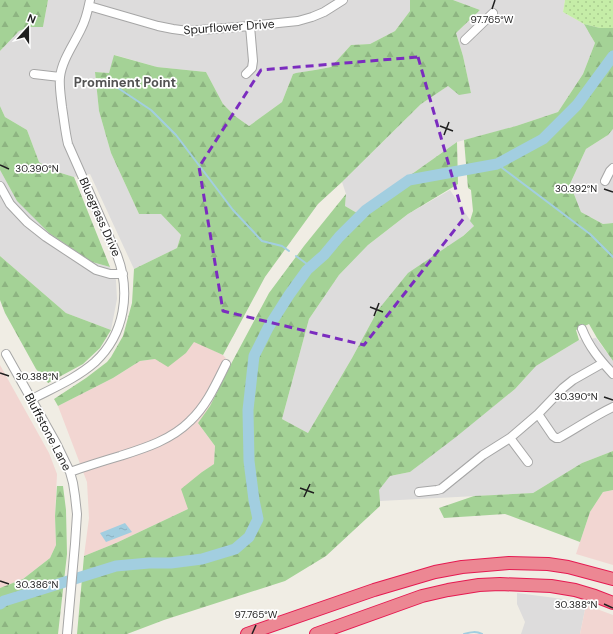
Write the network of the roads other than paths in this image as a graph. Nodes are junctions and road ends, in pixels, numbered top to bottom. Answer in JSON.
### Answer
{"nodes":[{"id":1,"x":343,"y":0,"type":"edge"},
{"id":2,"x":90,"y":3,"type":"edge"},
{"id":3,"x":493,"y":13,"type":"dead end"},
{"id":4,"x":250,"y":26,"type":"junction"},
{"id":5,"x":465,"y":40,"type":"dead end"},
{"id":6,"x":34,"y":74,"type":"dead end"},
{"id":7,"x":246,"y":74,"type":"dead end"},
{"id":8,"x":60,"y":77,"type":"junction"},
{"id":9,"x":613,"y":168,"type":"edge"},
{"id":10,"x":605,"y":181,"type":"dead end"},
{"id":11,"x":0,"y":186,"type":"edge"},
{"id":12,"x":123,"y":274,"type":"junction"},
{"id":13,"x":582,"y":329,"type":"dead end"},
{"id":14,"x":6,"y":354,"type":"dead end"},
{"id":15,"x":603,"y":363,"type":"junction"},
{"id":16,"x":226,"y":364,"type":"dead end"},
{"id":17,"x":613,"y":374,"type":"edge"},
{"id":18,"x":32,"y":399,"type":"junction"},
{"id":19,"x":613,"y":407,"type":"edge"},
{"id":20,"x":538,"y":414,"type":"junction"},
{"id":21,"x":510,"y":438,"type":"junction"},
{"id":22,"x":528,"y":462,"type":"dead end"},
{"id":23,"x":70,"y":472,"type":"junction"},
{"id":24,"x":419,"y":492,"type":"dead end"},
{"id":25,"x":613,"y":579,"type":"edge"},
{"id":26,"x":613,"y":603,"type":"edge"},
{"id":27,"x":67,"y":634,"type":"edge"},
{"id":28,"x":247,"y":634,"type":"edge"},
{"id":29,"x":316,"y":634,"type":"edge"}],
"edges":[{"from":1,"to":4,"type":"street","name":"Spurflower Drive"},
{"from":2,"to":4,"type":"street","name":"Spurflower Drive"},
{"from":2,"to":8,"type":"street","name":"Bluegrass Drive"},
{"from":3,"to":5,"type":"street"},
{"from":4,"to":7,"type":"street"},
{"from":6,"to":8,"type":"street"},
{"from":8,"to":12,"type":"street","name":"Bluegrass Drive"},
{"from":9,"to":10,"type":"street"},
{"from":11,"to":12,"type":"street"},
{"from":12,"to":18,"type":"street","name":"Bluegrass Drive"},
{"from":13,"to":15,"type":"street"},
{"from":14,"to":18,"type":"street","name":"Bluffstone Lane"},
{"from":15,"to":17,"type":"street"},
{"from":15,"to":20,"type":"street"},
{"from":16,"to":23,"type":"street"},
{"from":18,"to":23,"type":"street","name":"Bluffstone Lane"},
{"from":19,"to":20,"type":"street"},
{"from":20,"to":21,"type":"street"},
{"from":21,"to":22,"type":"street"},
{"from":21,"to":24,"type":"street"},
{"from":23,"to":27,"type":"street","name":"Bluffstone Lane"},
{"from":25,"to":28,"type":"highway"},
{"from":26,"to":29,"type":"highway"}]}
